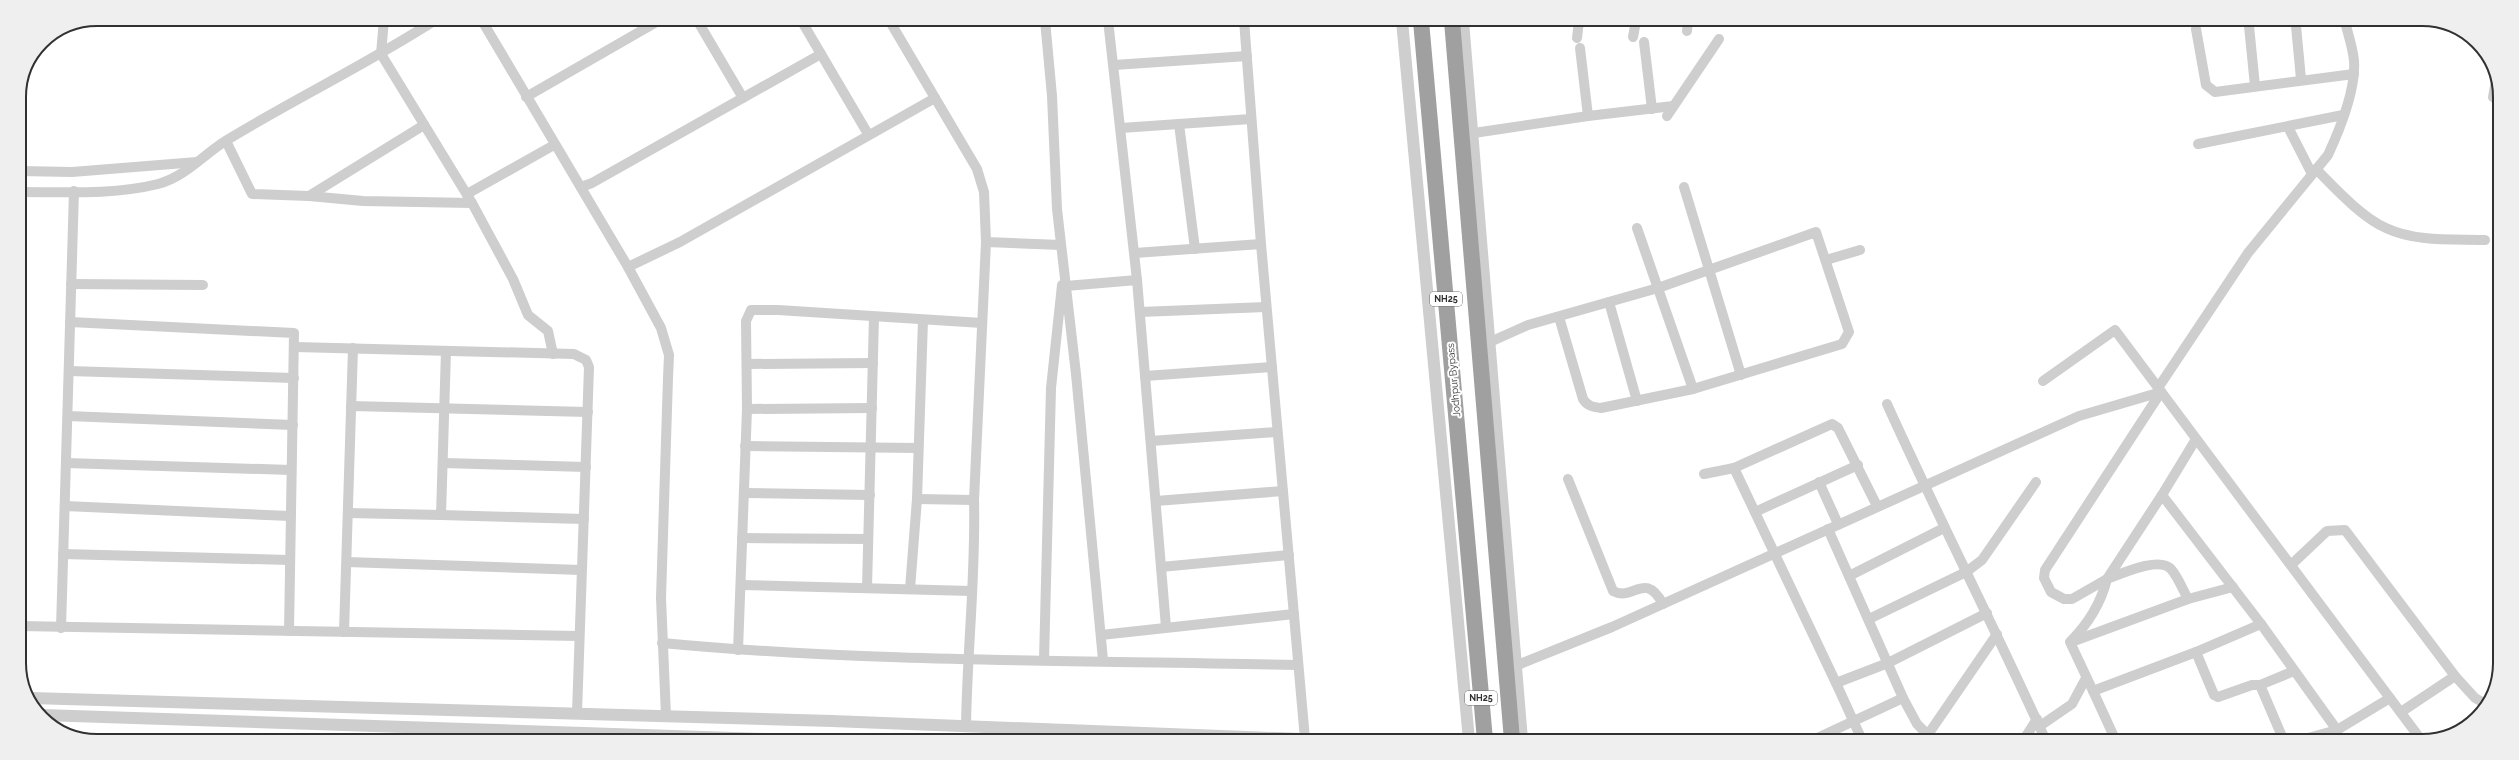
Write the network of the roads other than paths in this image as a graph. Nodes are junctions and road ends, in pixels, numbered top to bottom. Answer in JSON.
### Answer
{"nodes":[{"id":1,"x":383,"y":26,"type":"edge"},
{"id":2,"x":426,"y":26,"type":"edge"},
{"id":3,"x":485,"y":26,"type":"edge"},
{"id":4,"x":650,"y":26,"type":"edge"},
{"id":5,"x":701,"y":26,"type":"edge"},
{"id":6,"x":805,"y":26,"type":"edge"},
{"id":7,"x":892,"y":26,"type":"edge"},
{"id":8,"x":1045,"y":26,"type":"edge"},
{"id":9,"x":1109,"y":26,"type":"edge"},
{"id":10,"x":1244,"y":26,"type":"edge"},
{"id":11,"x":1403,"y":26,"type":"edge"},
{"id":12,"x":1423,"y":26,"type":"edge"},
{"id":13,"x":1452,"y":26,"type":"edge"},
{"id":14,"x":1463,"y":26,"type":"edge"},
{"id":15,"x":1578,"y":26,"type":"edge"},
{"id":16,"x":1635,"y":26,"type":"edge"},
{"id":17,"x":2249,"y":26,"type":"dead end"},
{"id":18,"x":2296,"y":26,"type":"dead end"},
{"id":19,"x":2346,"y":26,"type":"edge"},
{"id":20,"x":2196,"y":29,"type":"dead end"},
{"id":21,"x":1633,"y":37,"type":"dead end"},
{"id":22,"x":1577,"y":38,"type":"dead end"},
{"id":23,"x":1719,"y":39,"type":"dead end"},
{"id":24,"x":1644,"y":42,"type":"dead end"},
{"id":25,"x":1580,"y":48,"type":"dead end"},
{"id":26,"x":381,"y":54,"type":"junction"},
{"id":27,"x":821,"y":54,"type":"junction"},
{"id":28,"x":1247,"y":56,"type":"junction"},
{"id":29,"x":1114,"y":65,"type":"junction"},
{"id":30,"x":2354,"y":74,"type":"junction"},
{"id":31,"x":2301,"y":79,"type":"junction"},
{"id":32,"x":2254,"y":86,"type":"junction"},
{"id":33,"x":526,"y":97,"type":"junction"},
{"id":34,"x":743,"y":98,"type":"junction"},
{"id":35,"x":934,"y":98,"type":"junction"},
{"id":36,"x":1673,"y":106,"type":"junction"},
{"id":37,"x":1652,"y":109,"type":"junction"},
{"id":38,"x":2343,"y":115,"type":"junction"},
{"id":39,"x":1588,"y":116,"type":"junction"},
{"id":40,"x":1667,"y":116,"type":"dead end"},
{"id":41,"x":1251,"y":119,"type":"junction"},
{"id":42,"x":1179,"y":124,"type":"junction"},
{"id":43,"x":424,"y":125,"type":"junction"},
{"id":44,"x":2288,"y":127,"type":"junction"},
{"id":45,"x":1121,"y":128,"type":"junction"},
{"id":46,"x":868,"y":134,"type":"junction"},
{"id":47,"x":1474,"y":134,"type":"junction"},
{"id":48,"x":226,"y":141,"type":"junction"},
{"id":49,"x":2198,"y":144,"type":"dead end"},
{"id":50,"x":554,"y":145,"type":"junction"},
{"id":51,"x":197,"y":162,"type":"junction"},
{"id":52,"x":26,"y":171,"type":"edge"},
{"id":53,"x":2314,"y":172,"type":"junction"},
{"id":54,"x":1684,"y":186,"type":"dead end"},
{"id":55,"x":581,"y":187,"type":"junction"},
{"id":56,"x":74,"y":191,"type":"junction"},
{"id":57,"x":26,"y":192,"type":"edge"},
{"id":58,"x":309,"y":196,"type":"junction"},
{"id":59,"x":469,"y":199,"type":"junction"},
{"id":60,"x":1637,"y":228,"type":"dead end"},
{"id":61,"x":2485,"y":240,"type":"dead end"},
{"id":62,"x":986,"y":242,"type":"junction"},
{"id":63,"x":1261,"y":244,"type":"junction"},
{"id":64,"x":1061,"y":245,"type":"junction"},
{"id":65,"x":1195,"y":249,"type":"junction"},
{"id":66,"x":1860,"y":250,"type":"dead end"},
{"id":67,"x":1135,"y":253,"type":"junction"},
{"id":68,"x":1826,"y":260,"type":"junction"},
{"id":69,"x":1064,"y":265,"type":"junction"},
{"id":70,"x":628,"y":267,"type":"junction"},
{"id":71,"x":1709,"y":270,"type":"junction"},
{"id":72,"x":1137,"y":280,"type":"junction"},
{"id":73,"x":71,"y":284,"type":"junction"},
{"id":74,"x":203,"y":285,"type":"dead end"},
{"id":75,"x":1066,"y":286,"type":"junction"},
{"id":76,"x":1658,"y":288,"type":"junction"},
{"id":77,"x":1609,"y":302,"type":"junction"},
{"id":78,"x":1266,"y":307,"type":"junction"},
{"id":79,"x":1140,"y":312,"type":"junction"},
{"id":80,"x":874,"y":317,"type":"junction"},
{"id":81,"x":1558,"y":317,"type":"junction"},
{"id":82,"x":923,"y":320,"type":"junction"},
{"id":83,"x":70,"y":322,"type":"junction"},
{"id":84,"x":982,"y":323,"type":"junction"},
{"id":85,"x":1490,"y":342,"type":"junction"},
{"id":86,"x":295,"y":347,"type":"junction"},
{"id":87,"x":353,"y":348,"type":"junction"},
{"id":88,"x":446,"y":351,"type":"junction"},
{"id":89,"x":553,"y":354,"type":"junction"},
{"id":90,"x":874,"y":363,"type":"junction"},
{"id":91,"x":747,"y":364,"type":"junction"},
{"id":92,"x":1272,"y":367,"type":"junction"},
{"id":93,"x":69,"y":371,"type":"junction"},
{"id":94,"x":1741,"y":375,"type":"junction"},
{"id":95,"x":1145,"y":376,"type":"junction"},
{"id":96,"x":294,"y":378,"type":"junction"},
{"id":97,"x":2043,"y":381,"type":"dead end"},
{"id":98,"x":1693,"y":389,"type":"junction"},
{"id":99,"x":2160,"y":390,"type":"junction"},
{"id":100,"x":1637,"y":401,"type":"junction"},
{"id":101,"x":1887,"y":404,"type":"dead end"},
{"id":102,"x":351,"y":406,"type":"junction"},
{"id":103,"x":444,"y":408,"type":"junction"},
{"id":104,"x":747,"y":408,"type":"junction"},
{"id":105,"x":872,"y":408,"type":"junction"},
{"id":106,"x":588,"y":412,"type":"junction"},
{"id":107,"x":68,"y":416,"type":"junction"},
{"id":108,"x":292,"y":425,"type":"junction"},
{"id":109,"x":1278,"y":432,"type":"junction"},
{"id":110,"x":2196,"y":439,"type":"junction"},
{"id":111,"x":1151,"y":441,"type":"junction"},
{"id":112,"x":745,"y":446,"type":"junction"},
{"id":113,"x":917,"y":448,"type":"junction"},
{"id":114,"x":871,"y":449,"type":"junction"},
{"id":115,"x":66,"y":463,"type":"junction"},
{"id":116,"x":443,"y":463,"type":"junction"},
{"id":117,"x":1858,"y":465,"type":"junction"},
{"id":118,"x":586,"y":467,"type":"junction"},
{"id":119,"x":1734,"y":468,"type":"junction"},
{"id":120,"x":291,"y":470,"type":"junction"},
{"id":121,"x":1704,"y":474,"type":"dead end"},
{"id":122,"x":1568,"y":479,"type":"dead end"},
{"id":123,"x":1819,"y":482,"type":"junction"},
{"id":124,"x":2036,"y":482,"type":"dead end"},
{"id":125,"x":1924,"y":485,"type":"junction"},
{"id":126,"x":1283,"y":491,"type":"junction"},
{"id":127,"x":744,"y":493,"type":"junction"},
{"id":128,"x":870,"y":495,"type":"junction"},
{"id":129,"x":2162,"y":495,"type":"junction"},
{"id":130,"x":917,"y":499,"type":"junction"},
{"id":131,"x":974,"y":500,"type":"junction"},
{"id":132,"x":1156,"y":501,"type":"junction"},
{"id":133,"x":65,"y":506,"type":"junction"},
{"id":134,"x":1877,"y":506,"type":"junction"},
{"id":135,"x":1755,"y":512,"type":"junction"},
{"id":136,"x":348,"y":513,"type":"junction"},
{"id":137,"x":441,"y":515,"type":"junction"},
{"id":138,"x":290,"y":516,"type":"junction"},
{"id":139,"x":584,"y":519,"type":"junction"},
{"id":140,"x":1838,"y":524,"type":"junction"},
{"id":141,"x":1944,"y":528,"type":"junction"},
{"id":142,"x":1828,"y":529,"type":"junction"},
{"id":143,"x":742,"y":538,"type":"junction"},
{"id":144,"x":868,"y":540,"type":"junction"},
{"id":145,"x":1774,"y":553,"type":"junction"},
{"id":146,"x":63,"y":554,"type":"junction"},
{"id":147,"x":1288,"y":555,"type":"junction"},
{"id":148,"x":289,"y":560,"type":"junction"},
{"id":149,"x":347,"y":562,"type":"junction"},
{"id":150,"x":2291,"y":566,"type":"junction"},
{"id":151,"x":1161,"y":567,"type":"junction"},
{"id":152,"x":582,"y":570,"type":"junction"},
{"id":153,"x":1966,"y":572,"type":"junction"},
{"id":154,"x":1849,"y":576,"type":"junction"},
{"id":155,"x":2107,"y":579,"type":"junction"},
{"id":156,"x":741,"y":585,"type":"junction"},
{"id":157,"x":2232,"y":587,"type":"junction"},
{"id":158,"x":867,"y":588,"type":"junction"},
{"id":159,"x":910,"y":589,"type":"junction"},
{"id":160,"x":972,"y":591,"type":"junction"},
{"id":161,"x":2188,"y":599,"type":"junction"},
{"id":162,"x":1662,"y":604,"type":"junction"},
{"id":163,"x":1294,"y":614,"type":"junction"},
{"id":164,"x":1987,"y":614,"type":"junction"},
{"id":165,"x":1869,"y":619,"type":"junction"},
{"id":166,"x":2261,"y":624,"type":"junction"},
{"id":167,"x":26,"y":626,"type":"edge"},
{"id":168,"x":1166,"y":627,"type":"junction"},
{"id":169,"x":61,"y":628,"type":"junction"},
{"id":170,"x":289,"y":631,"type":"junction"},
{"id":171,"x":344,"y":632,"type":"junction"},
{"id":172,"x":1997,"y":634,"type":"junction"},
{"id":173,"x":1101,"y":635,"type":"junction"},
{"id":174,"x":579,"y":636,"type":"junction"},
{"id":175,"x":2070,"y":642,"type":"junction"},
{"id":176,"x":662,"y":643,"type":"junction"},
{"id":177,"x":738,"y":650,"type":"junction"},
{"id":178,"x":2196,"y":652,"type":"junction"},
{"id":179,"x":967,"y":659,"type":"junction"},
{"id":180,"x":1044,"y":660,"type":"junction"},
{"id":181,"x":1103,"y":660,"type":"junction"},
{"id":182,"x":1888,"y":663,"type":"junction"},
{"id":183,"x":1298,"y":665,"type":"junction"},
{"id":184,"x":1515,"y":666,"type":"junction"},
{"id":185,"x":2294,"y":671,"type":"junction"},
{"id":186,"x":2455,"y":676,"type":"junction"},
{"id":187,"x":2086,"y":678,"type":"junction"},
{"id":188,"x":1836,"y":683,"type":"junction"},
{"id":189,"x":2260,"y":685,"type":"junction"},
{"id":190,"x":2093,"y":691,"type":"junction"},
{"id":191,"x":35,"y":698,"type":"edge"},
{"id":192,"x":1903,"y":698,"type":"junction"},
{"id":193,"x":2390,"y":698,"type":"junction"},
{"id":194,"x":2482,"y":702,"type":"edge"},
{"id":195,"x":2401,"y":712,"type":"junction"},
{"id":196,"x":577,"y":713,"type":"junction"},
{"id":197,"x":49,"y":715,"type":"edge"},
{"id":198,"x":666,"y":716,"type":"junction"},
{"id":199,"x":1853,"y":722,"type":"junction"},
{"id":200,"x":2038,"y":722,"type":"junction"},
{"id":201,"x":966,"y":727,"type":"junction"},
{"id":202,"x":2337,"y":730,"type":"junction"},
{"id":203,"x":534,"y":734,"type":"edge"},
{"id":204,"x":1164,"y":734,"type":"edge"},
{"id":205,"x":1305,"y":734,"type":"edge"},
{"id":206,"x":1468,"y":734,"type":"edge"},
{"id":207,"x":1484,"y":734,"type":"edge"},
{"id":208,"x":1511,"y":734,"type":"edge"},
{"id":209,"x":1521,"y":734,"type":"edge"},
{"id":210,"x":1826,"y":734,"type":"edge"},
{"id":211,"x":1859,"y":734,"type":"edge"},
{"id":212,"x":1926,"y":734,"type":"edge"},
{"id":213,"x":1933,"y":734,"type":"edge"},
{"id":214,"x":2028,"y":734,"type":"edge"},
{"id":215,"x":2043,"y":734,"type":"edge"},
{"id":216,"x":2113,"y":734,"type":"edge"},
{"id":217,"x":2281,"y":734,"type":"edge"},
{"id":218,"x":2322,"y":734,"type":"edge"},
{"id":219,"x":2416,"y":734,"type":"edge"}],
"edges":[{"from":1,"to":26,"type":"street"},
{"from":2,"to":26,"type":"street"},
{"from":3,"to":33,"type":"street"},
{"from":4,"to":33,"type":"street"},
{"from":5,"to":34,"type":"street"},
{"from":6,"to":27,"type":"street"},
{"from":7,"to":35,"type":"street"},
{"from":8,"to":64,"type":"street"},
{"from":9,"to":29,"type":"street"},
{"from":10,"to":28,"type":"street"},
{"from":11,"to":206,"type":"street"},
{"from":12,"to":207,"type":"highway","name":"Jodhpur Bypass","number":"NH25"},
{"from":13,"to":208,"type":"highway"},
{"from":14,"to":47,"type":"street"},
{"from":15,"to":22,"type":"street"},
{"from":16,"to":21,"type":"street"},
{"from":17,"to":32,"type":"street"},
{"from":18,"to":31,"type":"street"},
{"from":19,"to":30,"type":"street"},
{"from":20,"to":32,"type":"street"},
{"from":23,"to":36,"type":"street"},
{"from":24,"to":37,"type":"street"},
{"from":25,"to":39,"type":"street"},
{"from":26,"to":43,"type":"street"},
{"from":26,"to":48,"type":"street"},
{"from":27,"to":34,"type":"street"},
{"from":27,"to":46,"type":"street"},
{"from":28,"to":29,"type":"street"},
{"from":28,"to":41,"type":"street"},
{"from":29,"to":45,"type":"street"},
{"from":30,"to":31,"type":"street"},
{"from":30,"to":38,"type":"street"},
{"from":31,"to":32,"type":"street"},
{"from":33,"to":50,"type":"street"},
{"from":34,"to":55,"type":"street"},
{"from":35,"to":46,"type":"street"},
{"from":35,"to":62,"type":"street"},
{"from":36,"to":37,"type":"street"},
{"from":36,"to":40,"type":"street"},
{"from":37,"to":39,"type":"street"},
{"from":38,"to":44,"type":"street"},
{"from":38,"to":53,"type":"street"},
{"from":39,"to":47,"type":"street"},
{"from":41,"to":42,"type":"street"},
{"from":41,"to":63,"type":"street"},
{"from":42,"to":45,"type":"street"},
{"from":42,"to":65,"type":"street"},
{"from":43,"to":58,"type":"street"},
{"from":43,"to":59,"type":"street"},
{"from":44,"to":49,"type":"street"},
{"from":44,"to":53,"type":"street"},
{"from":45,"to":67,"type":"street"},
{"from":46,"to":70,"type":"street"},
{"from":47,"to":85,"type":"street"},
{"from":48,"to":51,"type":"street"},
{"from":48,"to":58,"type":"street"},
{"from":50,"to":55,"type":"street"},
{"from":50,"to":59,"type":"street"},
{"from":51,"to":52,"type":"street"},
{"from":51,"to":56,"type":"street"},
{"from":53,"to":61,"type":"street"},
{"from":53,"to":99,"type":"street"},
{"from":54,"to":71,"type":"street"},
{"from":55,"to":70,"type":"street"},
{"from":56,"to":57,"type":"street"},
{"from":56,"to":73,"type":"street"},
{"from":58,"to":59,"type":"street"},
{"from":59,"to":89,"type":"street"},
{"from":60,"to":76,"type":"street"},
{"from":62,"to":64,"type":"street"},
{"from":62,"to":84,"type":"street"},
{"from":63,"to":65,"type":"street"},
{"from":63,"to":78,"type":"street"},
{"from":64,"to":69,"type":"street"},
{"from":65,"to":67,"type":"street"},
{"from":66,"to":68,"type":"street"},
{"from":67,"to":72,"type":"street"},
{"from":68,"to":71,"type":"street"},
{"from":68,"to":94,"type":"street"},
{"from":69,"to":75,"type":"street"},
{"from":69,"to":180,"type":"street"},
{"from":70,"to":176,"type":"street"},
{"from":71,"to":76,"type":"street"},
{"from":71,"to":94,"type":"street"},
{"from":72,"to":75,"type":"street"},
{"from":72,"to":79,"type":"street"},
{"from":73,"to":74,"type":"street"},
{"from":73,"to":83,"type":"street"},
{"from":75,"to":173,"type":"street"},
{"from":76,"to":77,"type":"street"},
{"from":76,"to":98,"type":"street"},
{"from":77,"to":81,"type":"street"},
{"from":77,"to":100,"type":"street"},
{"from":78,"to":79,"type":"street"},
{"from":78,"to":92,"type":"street"},
{"from":79,"to":95,"type":"street"},
{"from":80,"to":82,"type":"street"},
{"from":80,"to":90,"type":"street"},
{"from":80,"to":91,"type":"street"},
{"from":81,"to":85,"type":"street"},
{"from":81,"to":100,"type":"street"},
{"from":82,"to":84,"type":"street"},
{"from":82,"to":113,"type":"street"},
{"from":83,"to":86,"type":"street"},
{"from":83,"to":93,"type":"street"},
{"from":84,"to":131,"type":"street"},
{"from":85,"to":184,"type":"street"},
{"from":86,"to":87,"type":"street"},
{"from":86,"to":96,"type":"street"},
{"from":87,"to":88,"type":"street"},
{"from":87,"to":102,"type":"street"},
{"from":88,"to":89,"type":"street"},
{"from":88,"to":103,"type":"street"},
{"from":89,"to":106,"type":"street"},
{"from":90,"to":91,"type":"street"},
{"from":90,"to":105,"type":"street"},
{"from":91,"to":104,"type":"street"},
{"from":92,"to":95,"type":"street"},
{"from":92,"to":109,"type":"street"},
{"from":93,"to":96,"type":"street"},
{"from":93,"to":107,"type":"street"},
{"from":94,"to":98,"type":"street"},
{"from":95,"to":111,"type":"street"},
{"from":96,"to":108,"type":"street"},
{"from":97,"to":99,"type":"street"},
{"from":98,"to":100,"type":"street"},
{"from":99,"to":110,"type":"street"},
{"from":99,"to":125,"type":"street"},
{"from":99,"to":155,"type":"street"},
{"from":101,"to":125,"type":"street"},
{"from":102,"to":103,"type":"street"},
{"from":102,"to":136,"type":"street"},
{"from":103,"to":106,"type":"street"},
{"from":103,"to":116,"type":"street"},
{"from":104,"to":105,"type":"street"},
{"from":104,"to":112,"type":"street"},
{"from":105,"to":114,"type":"street"},
{"from":106,"to":118,"type":"street"},
{"from":107,"to":108,"type":"street"},
{"from":107,"to":115,"type":"street"},
{"from":108,"to":120,"type":"street"},
{"from":109,"to":111,"type":"street"},
{"from":109,"to":126,"type":"street"},
{"from":110,"to":129,"type":"street"},
{"from":110,"to":150,"type":"street"},
{"from":111,"to":132,"type":"street"},
{"from":112,"to":114,"type":"street"},
{"from":112,"to":127,"type":"street"},
{"from":113,"to":114,"type":"street"},
{"from":113,"to":130,"type":"street"},
{"from":114,"to":128,"type":"street"},
{"from":115,"to":120,"type":"street"},
{"from":115,"to":133,"type":"street"},
{"from":116,"to":118,"type":"street"},
{"from":116,"to":137,"type":"street"},
{"from":117,"to":119,"type":"street"},
{"from":117,"to":123,"type":"street"},
{"from":117,"to":134,"type":"street"},
{"from":118,"to":139,"type":"street"},
{"from":119,"to":121,"type":"street"},
{"from":119,"to":135,"type":"street"},
{"from":120,"to":138,"type":"street"},
{"from":122,"to":162,"type":"street"},
{"from":123,"to":135,"type":"street"},
{"from":123,"to":140,"type":"street"},
{"from":124,"to":153,"type":"street"},
{"from":125,"to":134,"type":"street"},
{"from":125,"to":141,"type":"street"},
{"from":126,"to":132,"type":"street"},
{"from":126,"to":147,"type":"street"},
{"from":127,"to":128,"type":"street"},
{"from":127,"to":143,"type":"street"},
{"from":128,"to":144,"type":"street"},
{"from":129,"to":155,"type":"street"},
{"from":129,"to":157,"type":"street"},
{"from":130,"to":131,"type":"street"},
{"from":130,"to":159,"type":"street"},
{"from":131,"to":160,"type":"street"},
{"from":132,"to":151,"type":"street"},
{"from":133,"to":138,"type":"street"},
{"from":133,"to":146,"type":"street"},
{"from":134,"to":140,"type":"street"},
{"from":135,"to":145,"type":"street"},
{"from":136,"to":137,"type":"street"},
{"from":136,"to":149,"type":"street"},
{"from":137,"to":139,"type":"street"},
{"from":138,"to":148,"type":"street"},
{"from":139,"to":152,"type":"street"},
{"from":140,"to":142,"type":"street"},
{"from":141,"to":153,"type":"street"},
{"from":141,"to":154,"type":"street"},
{"from":142,"to":145,"type":"street"},
{"from":142,"to":154,"type":"street"},
{"from":143,"to":144,"type":"street"},
{"from":143,"to":156,"type":"street"},
{"from":144,"to":158,"type":"street"},
{"from":145,"to":162,"type":"street"},
{"from":145,"to":188,"type":"street"},
{"from":146,"to":148,"type":"street"},
{"from":146,"to":169,"type":"street"},
{"from":147,"to":151,"type":"street"},
{"from":147,"to":163,"type":"street"},
{"from":148,"to":170,"type":"street"},
{"from":149,"to":152,"type":"street"},
{"from":149,"to":171,"type":"street"},
{"from":150,"to":186,"type":"street"},
{"from":150,"to":193,"type":"street"},
{"from":151,"to":168,"type":"street"},
{"from":152,"to":174,"type":"street"},
{"from":153,"to":164,"type":"street"},
{"from":153,"to":165,"type":"street"},
{"from":154,"to":165,"type":"street"},
{"from":155,"to":161,"type":"street"},
{"from":155,"to":175,"type":"street"},
{"from":156,"to":158,"type":"street"},
{"from":156,"to":177,"type":"street"},
{"from":157,"to":161,"type":"street"},
{"from":157,"to":166,"type":"street"},
{"from":158,"to":159,"type":"street"},
{"from":159,"to":160,"type":"street"},
{"from":160,"to":179,"type":"street"},
{"from":161,"to":175,"type":"street"},
{"from":162,"to":184,"type":"street"},
{"from":163,"to":168,"type":"street"},
{"from":163,"to":183,"type":"street"},
{"from":164,"to":172,"type":"street"},
{"from":164,"to":182,"type":"street"},
{"from":165,"to":182,"type":"street"},
{"from":166,"to":178,"type":"street"},
{"from":166,"to":185,"type":"street"},
{"from":167,"to":169,"type":"street"},
{"from":168,"to":173,"type":"street"},
{"from":169,"to":170,"type":"street"},
{"from":170,"to":171,"type":"street"},
{"from":171,"to":174,"type":"street"},
{"from":172,"to":200,"type":"street"},
{"from":172,"to":213,"type":"street"},
{"from":173,"to":181,"type":"street"},
{"from":174,"to":196,"type":"street"},
{"from":175,"to":187,"type":"street"},
{"from":176,"to":177,"type":"street"},
{"from":176,"to":198,"type":"street"},
{"from":177,"to":179,"type":"street"},
{"from":178,"to":189,"type":"street"},
{"from":178,"to":190,"type":"street"},
{"from":179,"to":180,"type":"street"},
{"from":179,"to":201,"type":"street"},
{"from":180,"to":181,"type":"street"},
{"from":181,"to":183,"type":"street"},
{"from":182,"to":188,"type":"street"},
{"from":182,"to":192,"type":"street"},
{"from":183,"to":205,"type":"street"},
{"from":184,"to":209,"type":"street"},
{"from":185,"to":189,"type":"street"},
{"from":185,"to":202,"type":"street"},
{"from":186,"to":194,"type":"street"},
{"from":186,"to":195,"type":"street"},
{"from":187,"to":190,"type":"street"},
{"from":187,"to":200,"type":"street"},
{"from":188,"to":199,"type":"street"},
{"from":189,"to":217,"type":"street"},
{"from":190,"to":216,"type":"street"},
{"from":191,"to":196,"type":"street"},
{"from":192,"to":199,"type":"street"},
{"from":192,"to":212,"type":"street"},
{"from":193,"to":195,"type":"street"},
{"from":193,"to":202,"type":"street"},
{"from":195,"to":219,"type":"street"},
{"from":196,"to":198,"type":"street"},
{"from":197,"to":203,"type":"street"},
{"from":198,"to":201,"type":"street"},
{"from":199,"to":210,"type":"street"},
{"from":199,"to":211,"type":"street"},
{"from":200,"to":214,"type":"street"},
{"from":200,"to":215,"type":"street"},
{"from":201,"to":204,"type":"street"},
{"from":202,"to":218,"type":"street"}]}
